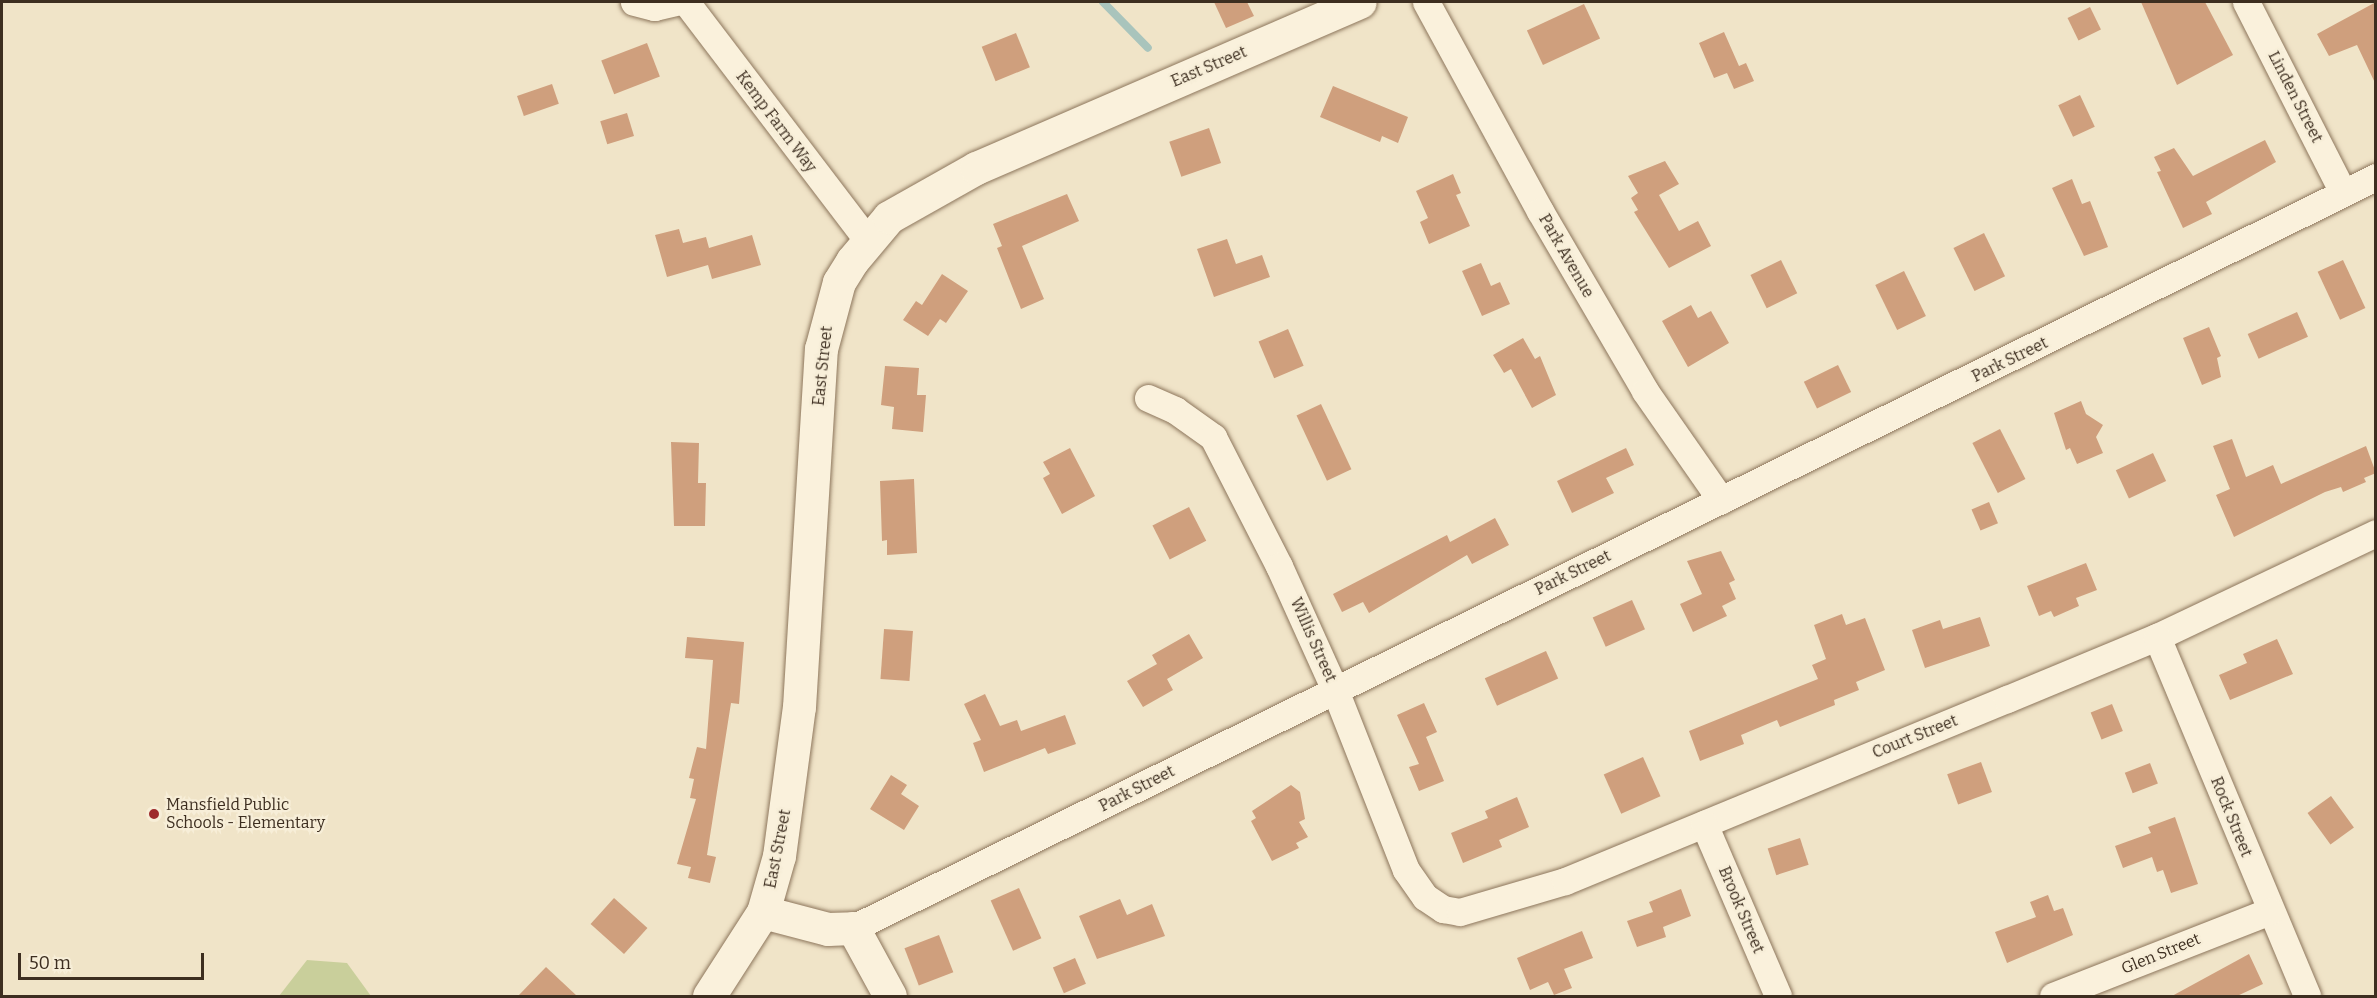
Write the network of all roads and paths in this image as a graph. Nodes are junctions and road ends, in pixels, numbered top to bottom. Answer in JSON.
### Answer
{"nodes":[{"id":1,"x":634,"y":2,"type":"edge"},
{"id":2,"x":675,"y":2,"type":"edge"},
{"id":3,"x":686,"y":2,"type":"edge"},
{"id":4,"x":1360,"y":2,"type":"edge"},
{"id":5,"x":1426,"y":2,"type":"edge"},
{"id":6,"x":2246,"y":2,"type":"edge"},
{"id":7,"x":1320,"y":9,"type":"edge"},
{"id":8,"x":2376,"y":177,"type":"edge"},
{"id":9,"x":2343,"y":192,"type":"junction"},
{"id":10,"x":867,"y":240,"type":"junction"},
{"id":11,"x":1148,"y":398,"type":"dead end"},
{"id":12,"x":1721,"y":501,"type":"junction"},
{"id":13,"x":2376,"y":533,"type":"edge"},
{"id":14,"x":2157,"y":637,"type":"junction"},
{"id":15,"x":1335,"y":690,"type":"junction"},
{"id":16,"x":1704,"y":824,"type":"junction"},
{"id":17,"x":1443,"y":909,"type":"joint"},
{"id":18,"x":2270,"y":911,"type":"junction"},
{"id":19,"x":763,"y":912,"type":"junction"},
{"id":20,"x":853,"y":928,"type":"junction"},
{"id":21,"x":709,"y":996,"type":"edge"},
{"id":22,"x":890,"y":996,"type":"edge"},
{"id":23,"x":1778,"y":996,"type":"edge"},
{"id":24,"x":2053,"y":996,"type":"edge"},
{"id":25,"x":2307,"y":996,"type":"edge"}],
"edges":[{"from":1,"to":2,"type":"street"},
{"from":3,"to":10,"type":"street","name":"Kemp Farm Way"},
{"from":4,"to":7,"type":"main road","name":"East Street"},
{"from":5,"to":12,"type":"street","name":"Park Avenue"},
{"from":6,"to":9,"type":"street","name":"Linden Street"},
{"from":7,"to":10,"type":"main road","name":"East Street"},
{"from":8,"to":9,"type":"street","name":"Park Street"},
{"from":9,"to":12,"type":"street","name":"Park Street"},
{"from":10,"to":19,"type":"main road","name":"East Street"},
{"from":11,"to":15,"type":"street","name":"Willis Street"},
{"from":12,"to":15,"type":"street","name":"Park Street"},
{"from":13,"to":14,"type":"street","name":"Court Street"},
{"from":14,"to":16,"type":"street","name":"Court Street"},
{"from":14,"to":18,"type":"street","name":"Rock Street"},
{"from":15,"to":17,"type":"street","name":"Willis Street"},
{"from":15,"to":20,"type":"street","name":"Park Street"},
{"from":16,"to":17,"type":"street","name":"Court Street"},
{"from":16,"to":23,"type":"street","name":"Brook Street"},
{"from":18,"to":24,"type":"street","name":"Glen Street"},
{"from":18,"to":25,"type":"street","name":"Rock Street"},
{"from":19,"to":20,"type":"main road","name":"Park Street"},
{"from":19,"to":21,"type":"main road","name":"East Street"},
{"from":20,"to":22,"type":"main road"}]}
